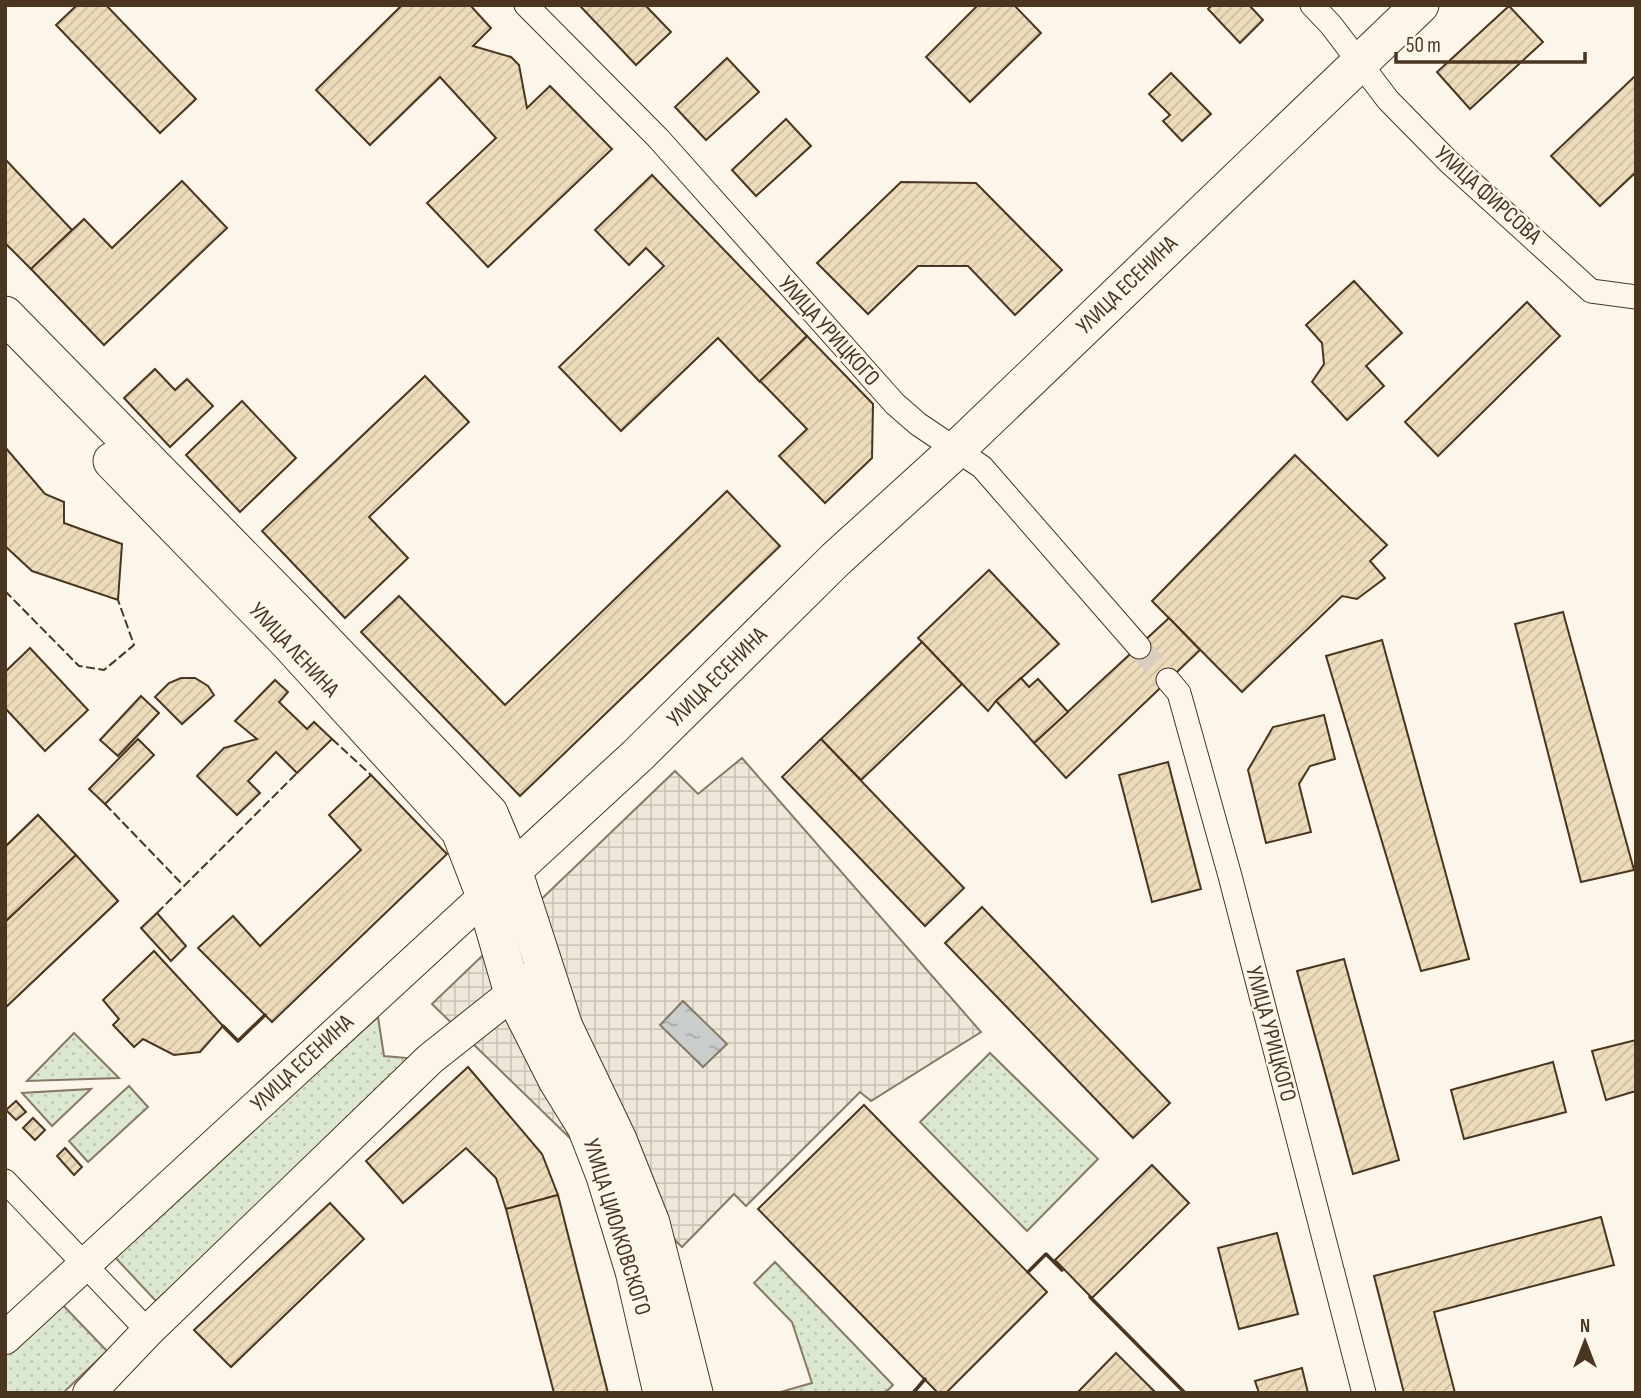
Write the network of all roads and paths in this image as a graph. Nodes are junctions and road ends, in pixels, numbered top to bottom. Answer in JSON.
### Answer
{"nodes":[{"id":1,"x":526,"y":5,"type":"edge"},
{"id":2,"x":1312,"y":5,"type":"edge"},
{"id":3,"x":1420,"y":5,"type":"edge"},
{"id":4,"x":1359,"y":62,"type":"junction"},
{"id":5,"x":1636,"y":297,"type":"edge"},
{"id":6,"x":5,"y":315,"type":"edge"},
{"id":7,"x":5,"y":351,"type":"edge"},
{"id":8,"x":957,"y":449,"type":"junction"},
{"id":9,"x":1139,"y":647,"type":"tunnel mouth"},
{"id":10,"x":1168,"y":680,"type":"tunnel mouth"},
{"id":11,"x":513,"y":870,"type":"junction"},
{"id":12,"x":485,"y":896,"type":"junction"},
{"id":13,"x":545,"y":969,"type":"junction"},
{"id":14,"x":513,"y":993,"type":"junction"},
{"id":15,"x":5,"y":1181,"type":"edge"},
{"id":16,"x":85,"y":1263,"type":"junction"},
{"id":17,"x":148,"y":1331,"type":"junction"},
{"id":18,"x":5,"y":1338,"type":"edge"},
{"id":19,"x":89,"y":1393,"type":"edge"},
{"id":20,"x":662,"y":1393,"type":"edge"},
{"id":21,"x":694,"y":1393,"type":"edge"},
{"id":22,"x":1364,"y":1393,"type":"edge"}],
"edges":[{"from":1,"to":8,"type":"street","name":"УЛИЦА УРИЦКОГО"},
{"from":2,"to":4,"type":"street","name":"УЛИЦА ФИРСОВА"},
{"from":3,"to":4,"type":"main road","name":"УЛИЦА ЕСЕНИНА"},
{"from":4,"to":5,"type":"street","name":"УЛИЦА ФИРСОВА"},
{"from":4,"to":8,"type":"main road","name":"УЛИЦА ЕСЕНИНА"},
{"from":6,"to":11,"type":"main road","name":"УЛИЦА ЛЕНИНА"},
{"from":7,"to":12,"type":"main road","name":"УЛИЦА ЛЕНИНА"},
{"from":8,"to":9,"type":"street","name":"УЛИЦА УРИЦКОГО"},
{"from":8,"to":11,"type":"main road","name":"УЛИЦА ЕСЕНИНА"},
{"from":10,"to":22,"type":"street","name":"УЛИЦА УРИЦКОГО"},
{"from":11,"to":12,"type":"main road","name":"УЛИЦА ЕСЕНИНА"},
{"from":11,"to":13,"type":"main road","name":"УЛИЦА ЦИОЛКОВСКОГО"},
{"from":12,"to":14,"type":"main road","name":"УЛИЦА ЛЕНИНА"},
{"from":12,"to":16,"type":"main road","name":"УЛИЦА ЕСЕНИНА"},
{"from":13,"to":14,"type":"main road"},
{"from":13,"to":21,"type":"main road","name":"УЛИЦА ЦИОЛКОВСКОГО"},
{"from":14,"to":17,"type":"main road"},
{"from":14,"to":20,"type":"main road","name":"УЛИЦА ЦИОЛКОВСКОГО"},
{"from":15,"to":16,"type":"street"},
{"from":16,"to":17,"type":"street"},
{"from":16,"to":18,"type":"main road","name":"УЛИЦА ЕСЕНИНА"},
{"from":17,"to":19,"type":"main road"}]}
